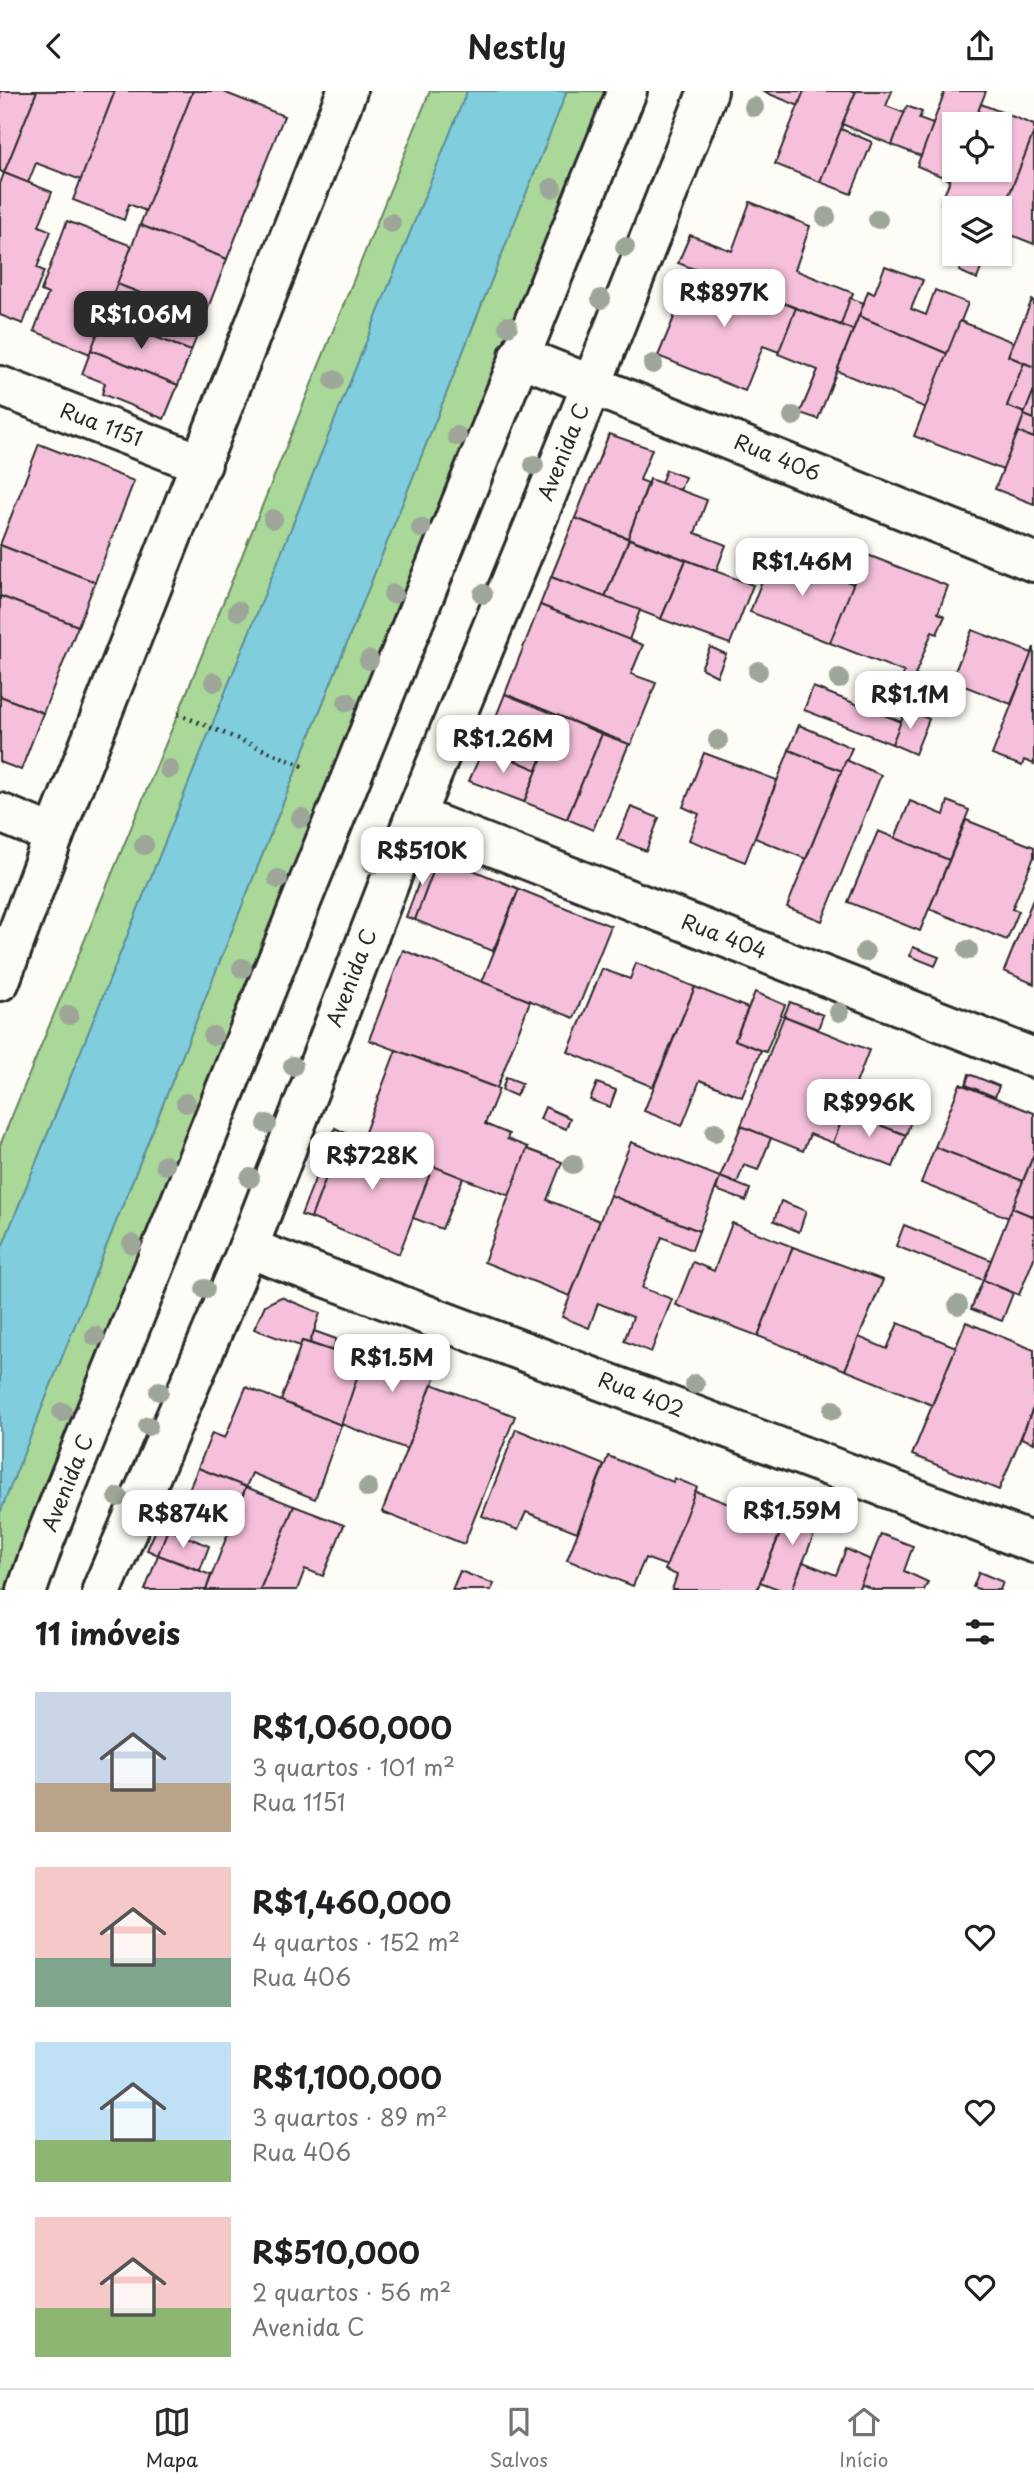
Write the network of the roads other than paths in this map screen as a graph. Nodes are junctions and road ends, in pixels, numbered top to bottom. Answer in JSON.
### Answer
{"nodes":[{"id":1,"x":627,"y":91,"type":"edge"},
{"id":2,"x":708,"y":91,"type":"edge"},
{"id":3,"x":341,"y":93,"type":"edge"},
{"id":4,"x":519,"y":356,"type":"junction"},
{"id":5,"x":592,"y":384,"type":"junction"},
{"id":6,"x":0,"y":386,"type":"edge"},
{"id":7,"x":202,"y":464,"type":"junction"},
{"id":8,"x":1034,"y":562,"type":"edge"},
{"id":9,"x":0,"y":813,"type":"edge"},
{"id":10,"x":415,"y":816,"type":"junction"},
{"id":11,"x":54,"y":835,"type":"junction"},
{"id":12,"x":0,"y":981,"type":"edge"},
{"id":13,"x":1034,"y":1058,"type":"edge"},
{"id":14,"x":248,"y":1248,"type":"junction"},
{"id":15,"x":1034,"y":1543,"type":"edge"},
{"id":16,"x":27,"y":1590,"type":"edge"},
{"id":17,"x":102,"y":1590,"type":"edge"}],
"edges":[{"from":1,"to":4,"type":"street","name":"Avenida C"},
{"from":2,"to":5,"type":"street","name":"Avenida C"},
{"from":3,"to":7,"type":"street"},
{"from":4,"to":5,"type":"street","name":"Rua 406"},
{"from":4,"to":16,"type":"street","name":"Avenida C"},
{"from":5,"to":8,"type":"street","name":"Rua 406"},
{"from":5,"to":10,"type":"street","name":"Avenida C"},
{"from":6,"to":7,"type":"street","name":"Rua 1151"},
{"from":7,"to":11,"type":"street"},
{"from":9,"to":11,"type":"street"},
{"from":10,"to":13,"type":"street","name":"Rua 404"},
{"from":10,"to":14,"type":"street","name":"Avenida C"},
{"from":11,"to":12,"type":"street"},
{"from":14,"to":15,"type":"street","name":"Rua 402"},
{"from":14,"to":17,"type":"street","name":"Avenida C"}]}
